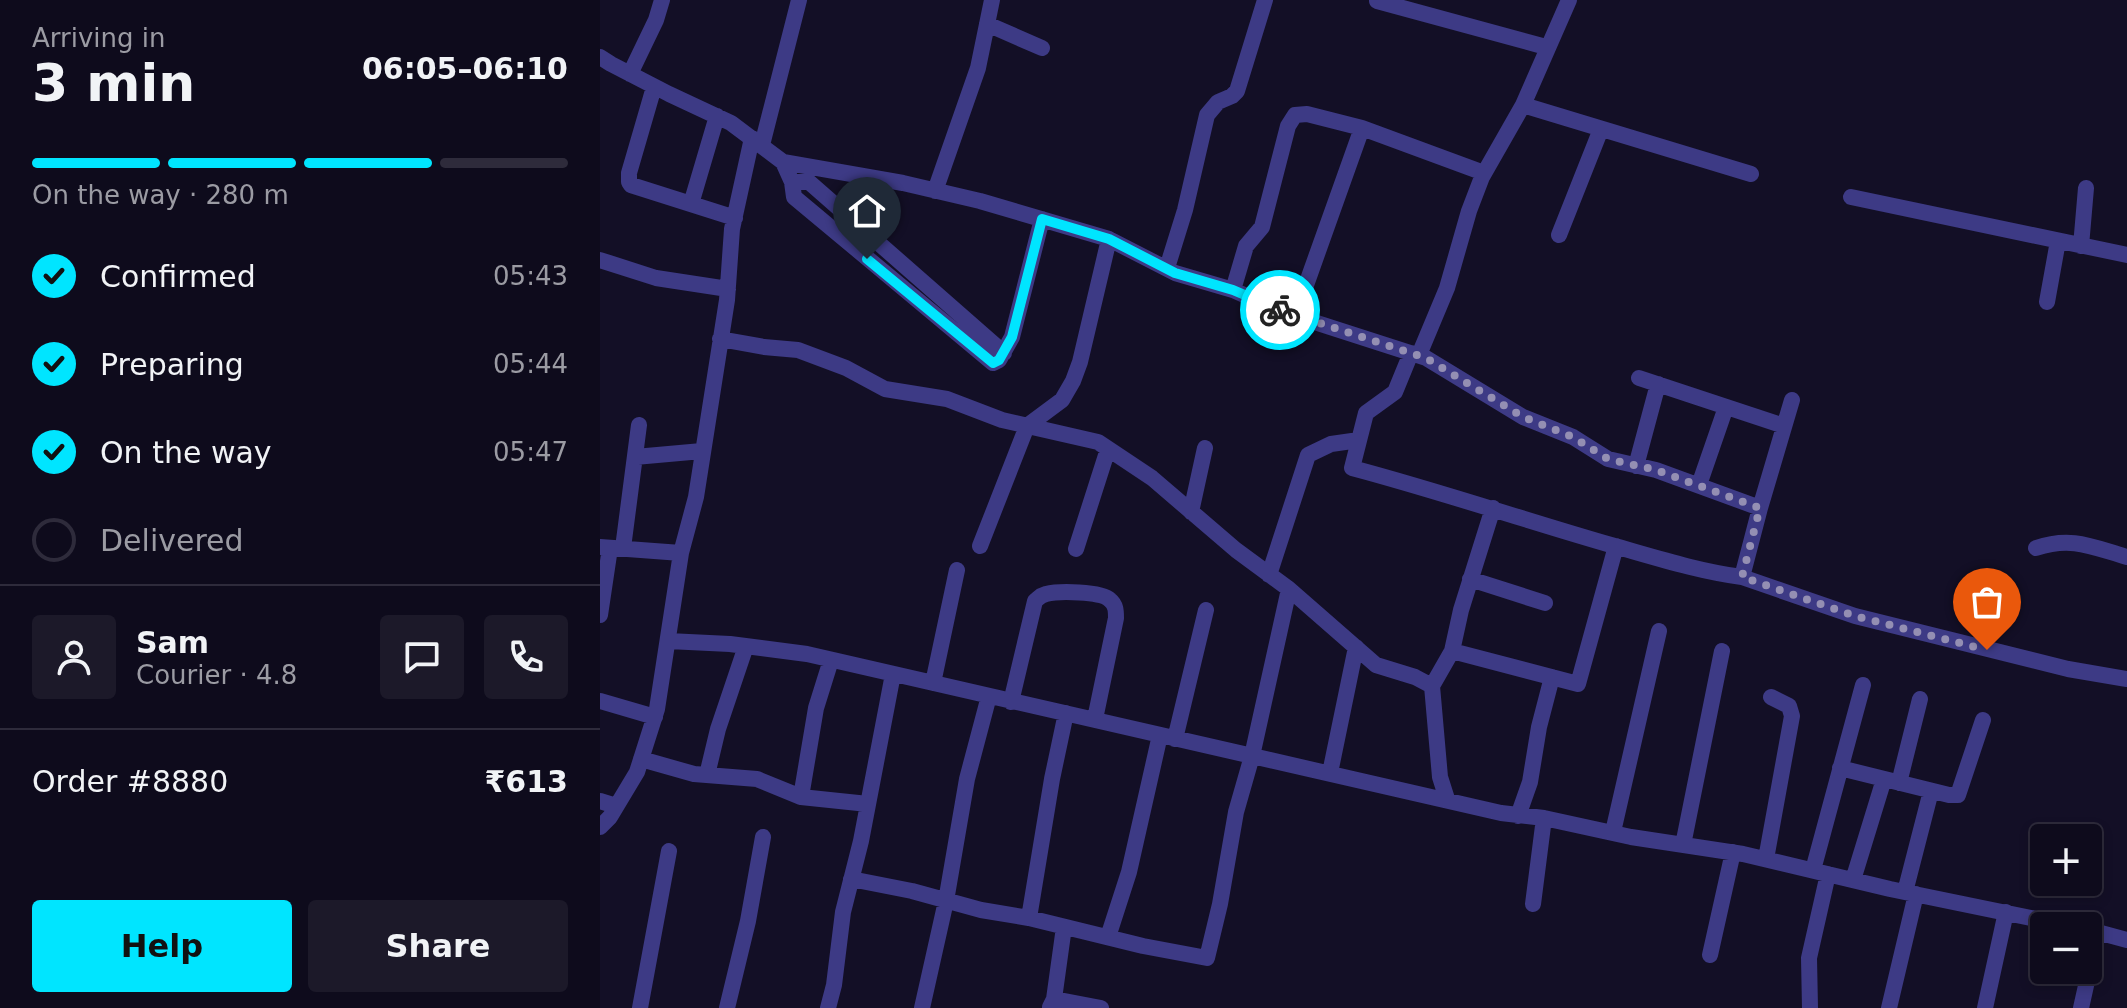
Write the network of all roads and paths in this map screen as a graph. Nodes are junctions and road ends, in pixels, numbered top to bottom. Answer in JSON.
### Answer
{"nodes":[{"id":1,"x":662,"y":0,"type":"edge"},
{"id":2,"x":799,"y":0,"type":"edge"},
{"id":3,"x":992,"y":0,"type":"edge"},
{"id":4,"x":1265,"y":0,"type":"edge"},
{"id":5,"x":1569,"y":0,"type":"edge"},
{"id":6,"x":1377,"y":1,"type":"edge"},
{"id":7,"x":987,"y":24,"type":"junction"},
{"id":8,"x":1546,"y":47,"type":"junction"},
{"id":9,"x":1042,"y":48,"type":"dead end"},
{"id":10,"x":600,"y":57,"type":"edge"},
{"id":11,"x":630,"y":74,"type":"junction"},
{"id":12,"x":654,"y":87,"type":"junction"},
{"id":13,"x":1523,"y":105,"type":"junction"},
{"id":14,"x":717,"y":116,"type":"junction"},
{"id":15,"x":1362,"y":128,"type":"junction"},
{"id":16,"x":1601,"y":129,"type":"junction"},
{"id":17,"x":757,"y":142,"type":"junction"},
{"id":18,"x":783,"y":162,"type":"junction"},
{"id":19,"x":1484,"y":173,"type":"junction"},
{"id":20,"x":1751,"y":174,"type":"dead end"},
{"id":21,"x":792,"y":182,"type":"junction"},
{"id":22,"x":2086,"y":188,"type":"dead end"},
{"id":23,"x":935,"y":191,"type":"junction"},
{"id":24,"x":1851,"y":197,"type":"dead end"},
{"id":25,"x":691,"y":204,"type":"junction"},
{"id":26,"x":735,"y":218,"type":"junction"},
{"id":27,"x":1042,"y":219,"type":"junction"},
{"id":28,"x":1559,"y":235,"type":"dead end"},
{"id":29,"x":1109,"y":239,"type":"junction"},
{"id":30,"x":2058,"y":241,"type":"junction"},
{"id":31,"x":2081,"y":246,"type":"junction"},
{"id":32,"x":2127,"y":255,"type":"edge"},
{"id":33,"x":600,"y":260,"type":"edge"},
{"id":34,"x":904,"y":264,"type":"junction"},
{"id":35,"x":1167,"y":268,"type":"junction"},
{"id":36,"x":891,"y":280,"type":"junction"},
{"id":37,"x":728,"y":289,"type":"junction"},
{"id":38,"x":1233,"y":290,"type":"junction"},
{"id":39,"x":2047,"y":302,"type":"dead end"},
{"id":40,"x":1295,"y":316,"type":"junction"},
{"id":41,"x":720,"y":339,"type":"junction"},
{"id":42,"x":1004,"y":353,"type":"junction"},
{"id":43,"x":1415,"y":354,"type":"junction"},
{"id":44,"x":1639,"y":378,"type":"dead end"},
{"id":45,"x":1658,"y":384,"type":"junction"},
{"id":46,"x":1792,"y":400,"type":"dead end"},
{"id":47,"x":1726,"y":407,"type":"junction"},
{"id":48,"x":639,"y":425,"type":"dead end"},
{"id":49,"x":1027,"y":426,"type":"junction"},
{"id":50,"x":1784,"y":426,"type":"junction"},
{"id":51,"x":1359,"y":440,"type":"junction"},
{"id":52,"x":1205,"y":448,"type":"dead end"},
{"id":53,"x":1108,"y":449,"type":"junction"},
{"id":54,"x":702,"y":451,"type":"junction"},
{"id":55,"x":635,"y":457,"type":"junction"},
{"id":56,"x":1636,"y":466,"type":"junction"},
{"id":57,"x":1699,"y":485,"type":"junction"},
{"id":58,"x":1493,"y":508,"type":"junction"},
{"id":59,"x":1760,"y":508,"type":"junction"},
{"id":60,"x":1191,"y":512,"type":"junction"},
{"id":61,"x":980,"y":546,"type":"dead end"},
{"id":62,"x":1616,"y":546,"type":"junction"},
{"id":63,"x":611,"y":548,"type":"edge"},
{"id":64,"x":2036,"y":548,"type":"dead end"},
{"id":65,"x":1076,"y":549,"type":"dead end"},
{"id":66,"x":681,"y":553,"type":"junction"},
{"id":67,"x":2127,"y":557,"type":"edge"},
{"id":68,"x":957,"y":570,"type":"dead end"},
{"id":69,"x":1269,"y":575,"type":"junction"},
{"id":70,"x":1742,"y":577,"type":"junction"},
{"id":71,"x":1470,"y":579,"type":"junction"},
{"id":72,"x":1289,"y":589,"type":"junction"},
{"id":73,"x":1545,"y":603,"type":"dead end"},
{"id":74,"x":1206,"y":610,"type":"dead end"},
{"id":75,"x":600,"y":615,"type":"edge"},
{"id":76,"x":1659,"y":631,"type":"dead end"},
{"id":77,"x":668,"y":641,"type":"junction"},
{"id":78,"x":746,"y":646,"type":"junction"},
{"id":79,"x":1356,"y":647,"type":"junction"},
{"id":80,"x":1452,"y":651,"type":"junction"},
{"id":81,"x":1722,"y":651,"type":"dead end"},
{"id":82,"x":831,"y":660,"type":"junction"},
{"id":83,"x":893,"y":674,"type":"junction"},
{"id":84,"x":1552,"y":677,"type":"junction"},
{"id":85,"x":2127,"y":679,"type":"edge"},
{"id":86,"x":933,"y":683,"type":"junction"},
{"id":87,"x":1863,"y":685,"type":"dead end"},
{"id":88,"x":1432,"y":686,"type":"junction"},
{"id":89,"x":989,"y":696,"type":"junction"},
{"id":90,"x":1771,"y":697,"type":"dead end"},
{"id":91,"x":1920,"y":699,"type":"dead end"},
{"id":92,"x":600,"y":701,"type":"edge"},
{"id":93,"x":1011,"y":702,"type":"junction"},
{"id":94,"x":1066,"y":713,"type":"junction"},
{"id":95,"x":655,"y":717,"type":"junction"},
{"id":96,"x":1095,"y":719,"type":"junction"},
{"id":97,"x":1983,"y":720,"type":"dead end"},
{"id":98,"x":1167,"y":737,"type":"junction"},
{"id":99,"x":1252,"y":756,"type":"junction"},
{"id":100,"x":641,"y":759,"type":"junction"},
{"id":101,"x":1840,"y":768,"type":"junction"},
{"id":102,"x":1330,"y":773,"type":"junction"},
{"id":103,"x":707,"y":775,"type":"junction"},
{"id":104,"x":1891,"y":781,"type":"junction"},
{"id":105,"x":1931,"y":791,"type":"junction"},
{"id":106,"x":801,"y":797,"type":"junction"},
{"id":107,"x":1447,"y":799,"type":"junction"},
{"id":108,"x":608,"y":804,"type":"edge"},
{"id":109,"x":868,"y":804,"type":"junction"},
{"id":110,"x":1518,"y":816,"type":"junction"},
{"id":111,"x":1544,"y":818,"type":"junction"},
{"id":112,"x":600,"y":827,"type":"edge"},
{"id":113,"x":1613,"y":832,"type":"junction"},
{"id":114,"x":763,"y":837,"type":"dead end"},
{"id":115,"x":1683,"y":845,"type":"junction"},
{"id":116,"x":669,"y":851,"type":"dead end"},
{"id":117,"x":1733,"y":852,"type":"junction"},
{"id":118,"x":1766,"y":859,"type":"junction"},
{"id":119,"x":1820,"y":872,"type":"junction"},
{"id":120,"x":851,"y":879,"type":"junction"},
{"id":121,"x":1853,"y":880,"type":"junction"},
{"id":122,"x":1911,"y":893,"type":"junction"},
{"id":123,"x":946,"y":901,"type":"junction"},
{"id":124,"x":1533,"y":904,"type":"dead end"},
{"id":125,"x":2006,"y":912,"type":"junction"},
{"id":126,"x":2030,"y":917,"type":"edge"},
{"id":127,"x":1029,"y":918,"type":"junction"},
{"id":128,"x":1064,"y":927,"type":"junction"},
{"id":129,"x":2102,"y":933,"type":"edge"},
{"id":130,"x":1108,"y":937,"type":"junction"},
{"id":131,"x":2127,"y":940,"type":"edge"},
{"id":132,"x":1710,"y":955,"type":"dead end"},
{"id":133,"x":2085,"y":984,"type":"edge"},
{"id":134,"x":1051,"y":1003,"type":"edge"},
{"id":135,"x":640,"y":1008,"type":"edge"},
{"id":136,"x":727,"y":1008,"type":"edge"},
{"id":137,"x":828,"y":1008,"type":"edge"},
{"id":138,"x":922,"y":1008,"type":"edge"},
{"id":139,"x":1101,"y":1008,"type":"edge"},
{"id":140,"x":1810,"y":1008,"type":"edge"},
{"id":141,"x":1889,"y":1008,"type":"edge"},
{"id":142,"x":1985,"y":1008,"type":"edge"},
{"id":143,"x":2081,"y":1008,"type":"edge"}],
"edges":[{"from":1,"to":11,"type":"street"},
{"from":2,"to":17,"type":"street"},
{"from":3,"to":7,"type":"street"},
{"from":4,"to":35,"type":"street"},
{"from":5,"to":8,"type":"street"},
{"from":6,"to":8,"type":"street"},
{"from":7,"to":9,"type":"street"},
{"from":7,"to":23,"type":"street"},
{"from":8,"to":13,"type":"street"},
{"from":10,"to":11,"type":"street"},
{"from":11,"to":12,"type":"street"},
{"from":12,"to":14,"type":"street"},
{"from":12,"to":25,"type":"street"},
{"from":13,"to":16,"type":"street"},
{"from":13,"to":19,"type":"street"},
{"from":14,"to":17,"type":"street"},
{"from":14,"to":25,"type":"street"},
{"from":15,"to":19,"type":"street"},
{"from":15,"to":38,"type":"street"},
{"from":15,"to":40,"type":"street"},
{"from":16,"to":20,"type":"street"},
{"from":16,"to":28,"type":"street"},
{"from":17,"to":18,"type":"street"},
{"from":17,"to":26,"type":"street"},
{"from":18,"to":21,"type":"street"},
{"from":18,"to":23,"type":"street"},
{"from":19,"to":43,"type":"street"},
{"from":21,"to":34,"type":"street"},
{"from":21,"to":36,"type":"street"},
{"from":22,"to":31,"type":"street"},
{"from":23,"to":27,"type":"street"},
{"from":24,"to":30,"type":"street"},
{"from":25,"to":26,"type":"street"},
{"from":26,"to":37,"type":"street"},
{"from":27,"to":29,"type":"street"},
{"from":27,"to":42,"type":"street"},
{"from":29,"to":35,"type":"street"},
{"from":29,"to":49,"type":"street"},
{"from":30,"to":31,"type":"street"},
{"from":30,"to":39,"type":"street"},
{"from":31,"to":32,"type":"street"},
{"from":33,"to":37,"type":"street"},
{"from":34,"to":36,"type":"street"},
{"from":34,"to":42,"type":"street"},
{"from":35,"to":38,"type":"street"},
{"from":36,"to":42,"type":"street"},
{"from":37,"to":41,"type":"street"},
{"from":38,"to":40,"type":"street"},
{"from":40,"to":43,"type":"street"},
{"from":41,"to":49,"type":"street"},
{"from":41,"to":54,"type":"street"},
{"from":43,"to":51,"type":"street"},
{"from":43,"to":56,"type":"street"},
{"from":44,"to":45,"type":"street"},
{"from":45,"to":47,"type":"street"},
{"from":45,"to":56,"type":"street"},
{"from":46,"to":50,"type":"street"},
{"from":47,"to":50,"type":"street"},
{"from":47,"to":57,"type":"street"},
{"from":48,"to":55,"type":"street"},
{"from":49,"to":53,"type":"street"},
{"from":49,"to":61,"type":"street"},
{"from":50,"to":59,"type":"street"},
{"from":51,"to":58,"type":"street"},
{"from":51,"to":69,"type":"street"},
{"from":52,"to":60,"type":"street"},
{"from":53,"to":60,"type":"street"},
{"from":53,"to":65,"type":"street"},
{"from":54,"to":55,"type":"street"},
{"from":54,"to":66,"type":"street"},
{"from":55,"to":63,"type":"street"},
{"from":56,"to":57,"type":"street"},
{"from":57,"to":59,"type":"street"},
{"from":58,"to":62,"type":"street"},
{"from":58,"to":71,"type":"street"},
{"from":59,"to":70,"type":"street"},
{"from":60,"to":69,"type":"street"},
{"from":62,"to":70,"type":"street"},
{"from":62,"to":84,"type":"street"},
{"from":63,"to":66,"type":"street"},
{"from":63,"to":75,"type":"street"},
{"from":64,"to":67,"type":"street"},
{"from":66,"to":77,"type":"street"},
{"from":68,"to":86,"type":"street"},
{"from":69,"to":72,"type":"street"},
{"from":70,"to":85,"type":"street"},
{"from":71,"to":73,"type":"street"},
{"from":71,"to":80,"type":"street"},
{"from":72,"to":79,"type":"street"},
{"from":72,"to":99,"type":"street"},
{"from":74,"to":98,"type":"street"},
{"from":76,"to":113,"type":"street"},
{"from":77,"to":78,"type":"street"},
{"from":77,"to":95,"type":"street"},
{"from":78,"to":82,"type":"street"},
{"from":78,"to":103,"type":"street"},
{"from":79,"to":88,"type":"street"},
{"from":79,"to":102,"type":"street"},
{"from":80,"to":84,"type":"street"},
{"from":80,"to":88,"type":"street"},
{"from":81,"to":115,"type":"street"},
{"from":82,"to":83,"type":"street"},
{"from":82,"to":106,"type":"street"},
{"from":83,"to":86,"type":"street"},
{"from":83,"to":109,"type":"street"},
{"from":84,"to":110,"type":"street"},
{"from":86,"to":89,"type":"street"},
{"from":87,"to":101,"type":"street"},
{"from":88,"to":107,"type":"street"},
{"from":89,"to":93,"type":"street"},
{"from":89,"to":123,"type":"street"},
{"from":90,"to":118,"type":"street"},
{"from":91,"to":104,"type":"street"},
{"from":92,"to":95,"type":"street"},
{"from":93,"to":94,"type":"street"},
{"from":93,"to":96,"type":"street"},
{"from":94,"to":96,"type":"street"},
{"from":94,"to":127,"type":"street"},
{"from":95,"to":100,"type":"street"},
{"from":96,"to":98,"type":"street"},
{"from":97,"to":105,"type":"street"},
{"from":98,"to":99,"type":"street"},
{"from":98,"to":130,"type":"street"},
{"from":99,"to":102,"type":"street"},
{"from":99,"to":130,"type":"street"},
{"from":100,"to":103,"type":"street"},
{"from":100,"to":108,"type":"street"},
{"from":101,"to":104,"type":"street"},
{"from":101,"to":119,"type":"street"},
{"from":102,"to":107,"type":"street"},
{"from":103,"to":106,"type":"street"},
{"from":104,"to":105,"type":"street"},
{"from":104,"to":121,"type":"street"},
{"from":105,"to":122,"type":"street"},
{"from":106,"to":109,"type":"street"},
{"from":107,"to":110,"type":"street"},
{"from":108,"to":112,"type":"street"},
{"from":109,"to":120,"type":"street"},
{"from":110,"to":111,"type":"street"},
{"from":111,"to":113,"type":"street"},
{"from":111,"to":124,"type":"street"},
{"from":113,"to":115,"type":"street"},
{"from":114,"to":136,"type":"street"},
{"from":115,"to":117,"type":"street"},
{"from":116,"to":135,"type":"street"},
{"from":117,"to":118,"type":"street"},
{"from":117,"to":132,"type":"street"},
{"from":118,"to":119,"type":"street"},
{"from":119,"to":121,"type":"street"},
{"from":119,"to":140,"type":"street"},
{"from":120,"to":123,"type":"street"},
{"from":120,"to":137,"type":"street"},
{"from":121,"to":122,"type":"street"},
{"from":122,"to":125,"type":"street"},
{"from":122,"to":141,"type":"street"},
{"from":123,"to":127,"type":"street"},
{"from":123,"to":138,"type":"street"},
{"from":125,"to":126,"type":"street"},
{"from":125,"to":142,"type":"street"},
{"from":127,"to":128,"type":"street"},
{"from":128,"to":130,"type":"street"},
{"from":128,"to":134,"type":"street"},
{"from":129,"to":131,"type":"street"},
{"from":133,"to":143,"type":"street"},
{"from":134,"to":139,"type":"street"}]}
